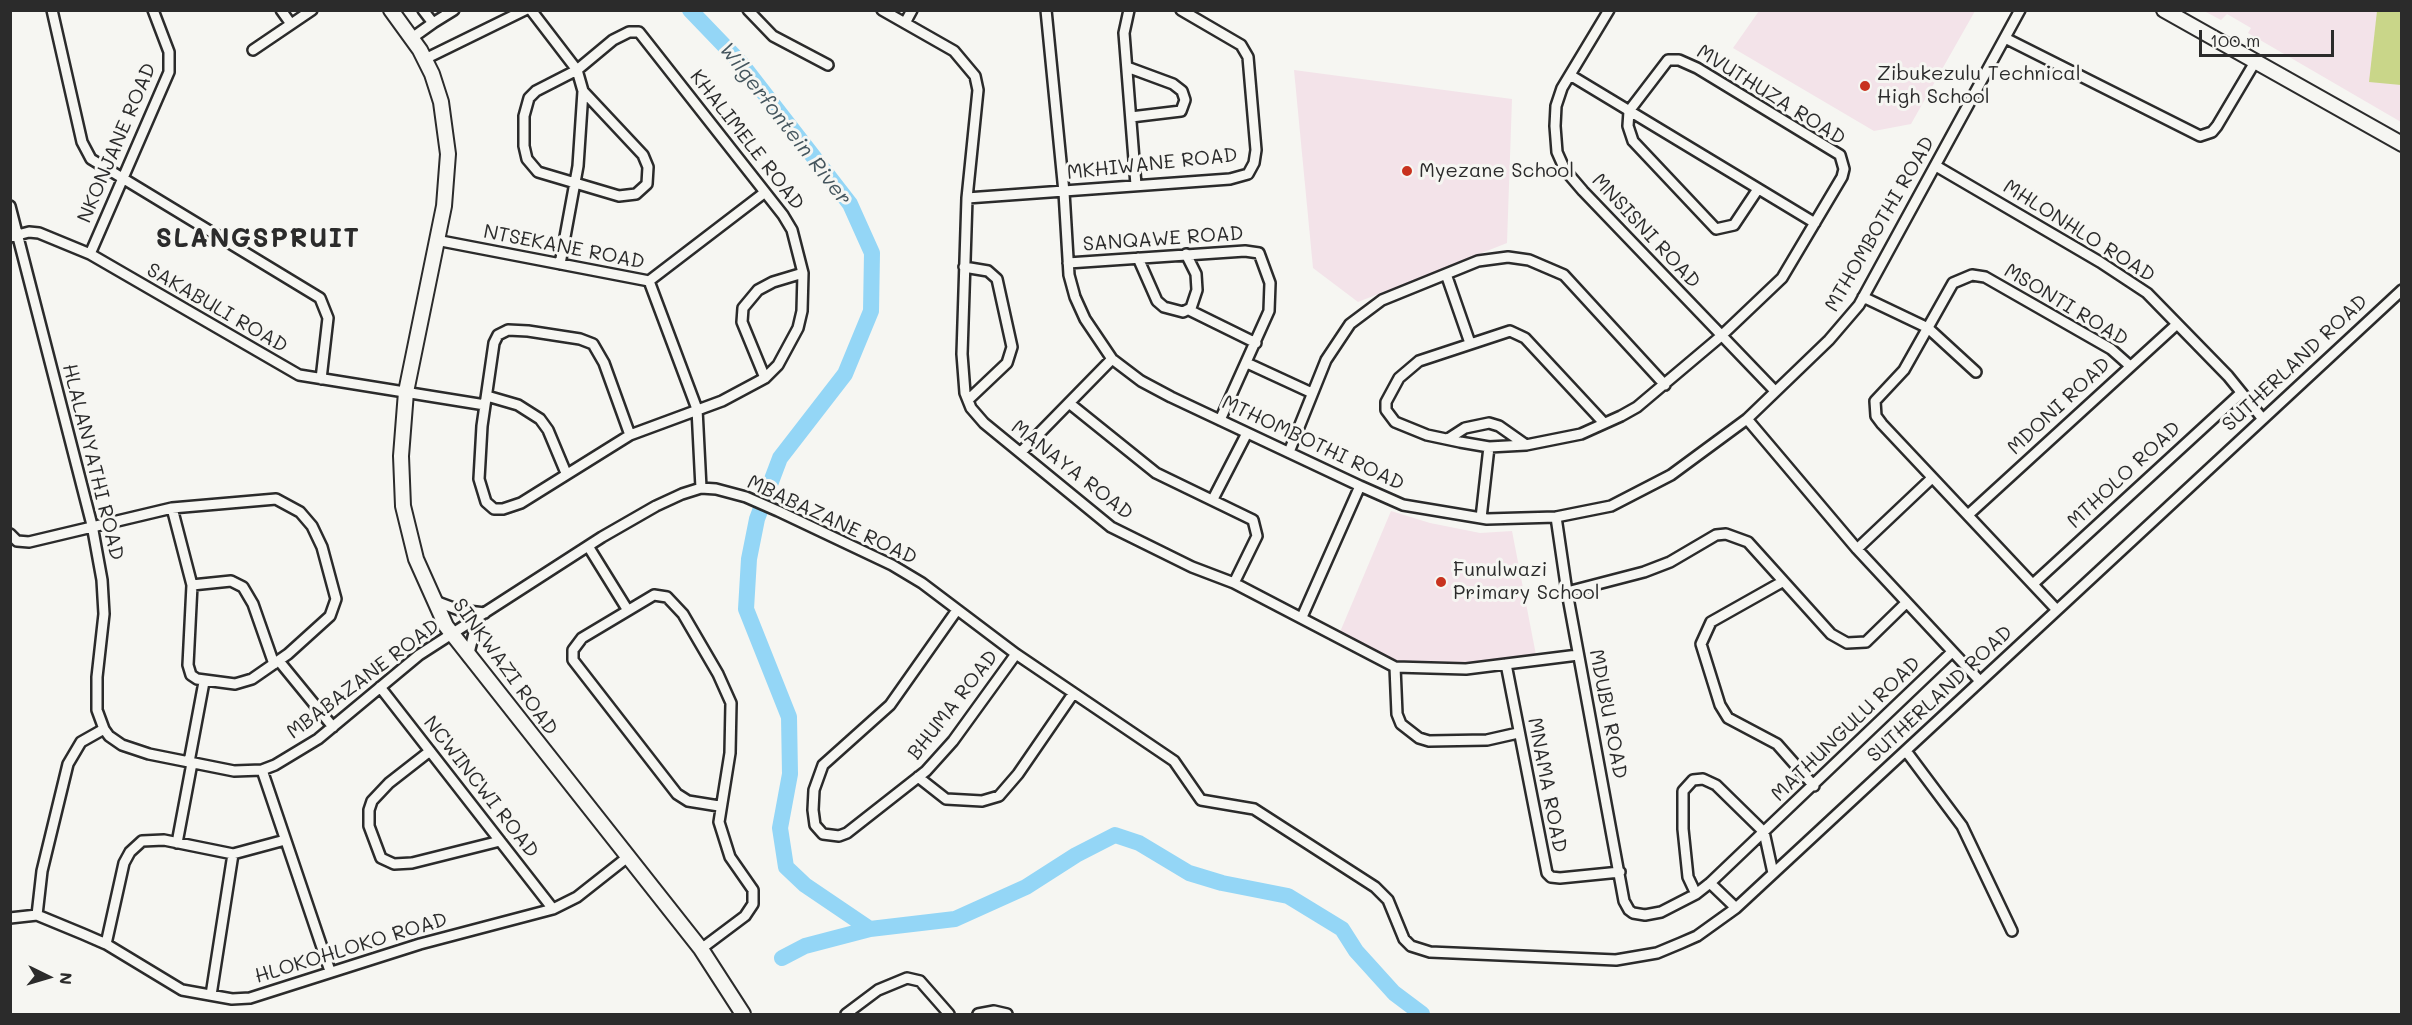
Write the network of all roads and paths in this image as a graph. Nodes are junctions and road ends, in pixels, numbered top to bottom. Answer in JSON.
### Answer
{"nodes":[{"id":1,"x":52,"y":10,"type":"edge"},
{"id":2,"x":153,"y":10,"type":"edge"},
{"id":3,"x":282,"y":10,"type":"edge"},
{"id":4,"x":312,"y":10,"type":"edge"},
{"id":5,"x":391,"y":10,"type":"edge"},
{"id":6,"x":423,"y":10,"type":"edge"},
{"id":7,"x":454,"y":10,"type":"edge"},
{"id":8,"x":525,"y":10,"type":"edge"},
{"id":9,"x":531,"y":10,"type":"edge"},
{"id":10,"x":748,"y":10,"type":"edge"},
{"id":11,"x":882,"y":10,"type":"edge"},
{"id":12,"x":912,"y":10,"type":"edge"},
{"id":13,"x":1046,"y":10,"type":"edge"},
{"id":14,"x":1129,"y":10,"type":"edge"},
{"id":15,"x":1181,"y":10,"type":"edge"},
{"id":16,"x":1609,"y":10,"type":"edge"},
{"id":17,"x":2020,"y":10,"type":"edge"},
{"id":18,"x":2164,"y":10,"type":"edge"},
{"id":19,"x":433,"y":23,"type":"junction"},
{"id":20,"x":905,"y":23,"type":"junction"},
{"id":21,"x":291,"y":24,"type":"junction"},
{"id":22,"x":412,"y":38,"type":"junction"},
{"id":23,"x":2006,"y":38,"type":"junction"},
{"id":24,"x":254,"y":50,"type":"dead end"},
{"id":25,"x":425,"y":59,"type":"junction"},
{"id":26,"x":2255,"y":62,"type":"junction"},
{"id":27,"x":828,"y":65,"type":"dead end"},
{"id":28,"x":1126,"y":67,"type":"junction"},
{"id":29,"x":577,"y":70,"type":"junction"},
{"id":30,"x":1570,"y":75,"type":"junction"},
{"id":31,"x":583,"y":91,"type":"junction"},
{"id":32,"x":1629,"y":111,"type":"junction"},
{"id":33,"x":1131,"y":117,"type":"junction"},
{"id":34,"x":2402,"y":144,"type":"edge"},
{"id":35,"x":1936,"y":166,"type":"junction"},
{"id":36,"x":121,"y":178,"type":"junction"},
{"id":37,"x":575,"y":185,"type":"junction"},
{"id":38,"x":1136,"y":185,"type":"junction"},
{"id":39,"x":1758,"y":189,"type":"junction"},
{"id":40,"x":1064,"y":192,"type":"junction"},
{"id":41,"x":764,"y":193,"type":"junction"},
{"id":42,"x":967,"y":198,"type":"junction"},
{"id":43,"x":10,"y":206,"type":"edge"},
{"id":44,"x":1815,"y":223,"type":"junction"},
{"id":45,"x":14,"y":236,"type":"edge"},
{"id":46,"x":436,"y":240,"type":"junction"},
{"id":47,"x":90,"y":254,"type":"junction"},
{"id":48,"x":1186,"y":254,"type":"junction"},
{"id":49,"x":1138,"y":258,"type":"junction"},
{"id":50,"x":1068,"y":263,"type":"junction"},
{"id":51,"x":560,"y":264,"type":"junction"},
{"id":52,"x":964,"y":267,"type":"junction"},
{"id":53,"x":803,"y":273,"type":"junction"},
{"id":54,"x":1446,"y":274,"type":"junction"},
{"id":55,"x":649,"y":281,"type":"junction"},
{"id":56,"x":2402,"y":290,"type":"edge"},
{"id":57,"x":1863,"y":297,"type":"junction"},
{"id":58,"x":1189,"y":310,"type":"junction"},
{"id":59,"x":2176,"y":325,"type":"junction"},
{"id":60,"x":1928,"y":328,"type":"junction"},
{"id":61,"x":1720,"y":337,"type":"junction"},
{"id":62,"x":1256,"y":343,"type":"junction"},
{"id":63,"x":1470,"y":343,"type":"junction"},
{"id":64,"x":1112,"y":359,"type":"junction"},
{"id":65,"x":1247,"y":363,"type":"junction"},
{"id":66,"x":2129,"y":365,"type":"junction"},
{"id":67,"x":1976,"y":372,"type":"dead end"},
{"id":68,"x":765,"y":378,"type":"junction"},
{"id":69,"x":321,"y":379,"type":"junction"},
{"id":70,"x":1665,"y":384,"type":"junction"},
{"id":71,"x":1775,"y":391,"type":"junction"},
{"id":72,"x":406,"y":392,"type":"junction"},
{"id":73,"x":1312,"y":393,"type":"junction"},
{"id":74,"x":2241,"y":393,"type":"junction"},
{"id":75,"x":486,"y":400,"type":"junction"},
{"id":76,"x":968,"y":400,"type":"junction"},
{"id":77,"x":1069,"y":403,"type":"junction"},
{"id":78,"x":697,"y":409,"type":"junction"},
{"id":79,"x":2262,"y":418,"type":"junction"},
{"id":80,"x":1747,"y":419,"type":"junction"},
{"id":81,"x":1221,"y":420,"type":"junction"},
{"id":82,"x":1604,"y":423,"type":"junction"},
{"id":83,"x":1247,"y":433,"type":"junction"},
{"id":84,"x":630,"y":435,"type":"junction"},
{"id":85,"x":1448,"y":439,"type":"junction"},
{"id":86,"x":1526,"y":445,"type":"junction"},
{"id":87,"x":1489,"y":447,"type":"junction"},
{"id":88,"x":1021,"y":452,"type":"junction"},
{"id":89,"x":1289,"y":452,"type":"junction"},
{"id":90,"x":566,"y":473,"type":"junction"},
{"id":91,"x":1932,"y":478,"type":"junction"},
{"id":92,"x":1360,"y":486,"type":"junction"},
{"id":93,"x":701,"y":488,"type":"junction"},
{"id":94,"x":1213,"y":499,"type":"junction"},
{"id":95,"x":172,"y":508,"type":"junction"},
{"id":96,"x":1968,"y":515,"type":"junction"},
{"id":97,"x":1556,"y":517,"type":"junction"},
{"id":98,"x":1481,"y":518,"type":"junction"},
{"id":99,"x":92,"y":525,"type":"junction"},
{"id":100,"x":10,"y":534,"type":"edge"},
{"id":101,"x":588,"y":546,"type":"junction"},
{"id":102,"x":1857,"y":549,"type":"junction"},
{"id":103,"x":1782,"y":582,"type":"junction"},
{"id":104,"x":1234,"y":583,"type":"junction"},
{"id":105,"x":2032,"y":584,"type":"junction"},
{"id":106,"x":192,"y":585,"type":"junction"},
{"id":107,"x":1567,"y":592,"type":"junction"},
{"id":108,"x":433,"y":600,"type":"junction"},
{"id":109,"x":1906,"y":603,"type":"junction"},
{"id":110,"x":627,"y":609,"type":"junction"},
{"id":111,"x":2056,"y":609,"type":"junction"},
{"id":112,"x":957,"y":610,"type":"junction"},
{"id":113,"x":482,"y":615,"type":"junction"},
{"id":114,"x":1302,"y":618,"type":"junction"},
{"id":115,"x":451,"y":633,"type":"junction"},
{"id":116,"x":1953,"y":652,"type":"junction"},
{"id":117,"x":1016,"y":654,"type":"junction"},
{"id":118,"x":1578,"y":655,"type":"junction"},
{"id":119,"x":468,"y":657,"type":"junction"},
{"id":120,"x":276,"y":663,"type":"junction"},
{"id":121,"x":1506,"y":664,"type":"junction"},
{"id":122,"x":1395,"y":668,"type":"junction"},
{"id":123,"x":1979,"y":680,"type":"junction"},
{"id":124,"x":204,"y":682,"type":"junction"},
{"id":125,"x":380,"y":687,"type":"junction"},
{"id":126,"x":1072,"y":694,"type":"junction"},
{"id":127,"x":333,"y":727,"type":"junction"},
{"id":128,"x":104,"y":729,"type":"junction"},
{"id":129,"x":1518,"y":733,"type":"junction"},
{"id":130,"x":430,"y":751,"type":"junction"},
{"id":131,"x":1906,"y":751,"type":"junction"},
{"id":132,"x":190,"y":762,"type":"junction"},
{"id":133,"x":262,"y":770,"type":"junction"},
{"id":134,"x":918,"y":777,"type":"junction"},
{"id":135,"x":1814,"y":786,"type":"junction"},
{"id":136,"x":719,"y":806,"type":"junction"},
{"id":137,"x":1764,"y":831,"type":"junction"},
{"id":138,"x":285,"y":840,"type":"junction"},
{"id":139,"x":500,"y":841,"type":"junction"},
{"id":140,"x":177,"y":843,"type":"junction"},
{"id":141,"x":233,"y":854,"type":"junction"},
{"id":142,"x":629,"y":856,"type":"junction"},
{"id":143,"x":1620,"y":872,"type":"junction"},
{"id":144,"x":1773,"y":873,"type":"junction"},
{"id":145,"x":1710,"y":883,"type":"junction"},
{"id":146,"x":1696,"y":894,"type":"junction"},
{"id":147,"x":1736,"y":908,"type":"junction"},
{"id":148,"x":553,"y":909,"type":"junction"},
{"id":149,"x":1633,"y":913,"type":"joint"},
{"id":150,"x":37,"y":915,"type":"junction"},
{"id":151,"x":10,"y":918,"type":"edge"},
{"id":152,"x":2012,"y":931,"type":"dead end"},
{"id":153,"x":106,"y":944,"type":"junction"},
{"id":154,"x":701,"y":949,"type":"junction"},
{"id":155,"x":1430,"y":952,"type":"joint"},
{"id":156,"x":330,"y":971,"type":"junction"},
{"id":157,"x":211,"y":995,"type":"junction"},
{"id":158,"x":743,"y":1014,"type":"edge"},
{"id":159,"x":846,"y":1014,"type":"edge"},
{"id":160,"x":949,"y":1014,"type":"edge"},
{"id":161,"x":978,"y":1014,"type":"edge"},
{"id":162,"x":1007,"y":1014,"type":"edge"}],
"edges":[{"from":1,"to":36,"type":"street"},
{"from":2,"to":36,"type":"street","name":"NKONJANE ROAD"},
{"from":3,"to":21,"type":"street"},
{"from":4,"to":21,"type":"street"},
{"from":5,"to":22,"type":"street","name":"SINKWAZI ROAD"},
{"from":6,"to":19,"type":"street"},
{"from":7,"to":19,"type":"street"},
{"from":8,"to":25,"type":"street"},
{"from":9,"to":29,"type":"street"},
{"from":10,"to":27,"type":"street"},
{"from":11,"to":20,"type":"street","name":"MANAYA ROAD"},
{"from":12,"to":20,"type":"street"},
{"from":13,"to":40,"type":"street","name":"MTHOMBOTHI ROAD"},
{"from":14,"to":28,"type":"street"},
{"from":15,"to":38,"type":"street","name":"MKHIWANE ROAD"},
{"from":16,"to":30,"type":"street","name":"MNSISNI ROAD"},
{"from":17,"to":23,"type":"street","name":"MTHOMBOTHI ROAD"},
{"from":18,"to":26,"type":"street"},
{"from":19,"to":22,"type":"street"},
{"from":20,"to":42,"type":"street","name":"MANAYA ROAD"},
{"from":21,"to":24,"type":"street"},
{"from":22,"to":25,"type":"street","name":"SINKWAZI ROAD"},
{"from":23,"to":26,"type":"street"},
{"from":23,"to":35,"type":"street","name":"MTHOMBOTHI ROAD"},
{"from":25,"to":46,"type":"street","name":"SINKWAZI ROAD"},
{"from":26,"to":34,"type":"street"},
{"from":28,"to":33,"type":"street"},
{"from":28,"to":33,"type":"street"},
{"from":29,"to":31,"type":"street"},
{"from":29,"to":37,"type":"street"},
{"from":29,"to":41,"type":"street","name":"KHALIMELE ROAD"},
{"from":30,"to":32,"type":"street"},
{"from":30,"to":61,"type":"street","name":"MNSISNI ROAD"},
{"from":31,"to":37,"type":"street"},
{"from":31,"to":37,"type":"street"},
{"from":32,"to":39,"type":"street"},
{"from":32,"to":39,"type":"street"},
{"from":32,"to":44,"type":"street","name":"MVUTHUZA ROAD"},
{"from":33,"to":38,"type":"street"},
{"from":35,"to":57,"type":"street","name":"MTHOMBOTHI ROAD"},
{"from":35,"to":59,"type":"street","name":"MHLONHLO ROAD"},
{"from":36,"to":47,"type":"street","name":"NKONJANE ROAD"},
{"from":36,"to":69,"type":"street"},
{"from":37,"to":51,"type":"street"},
{"from":38,"to":40,"type":"street","name":"MKHIWANE ROAD"},
{"from":39,"to":44,"type":"street"},
{"from":40,"to":42,"type":"street","name":"MKHIWANE ROAD"},
{"from":40,"to":50,"type":"street","name":"MTHOMBOTHI ROAD"},
{"from":41,"to":53,"type":"street","name":"KHALIMELE ROAD"},
{"from":41,"to":55,"type":"street"},
{"from":42,"to":52,"type":"street","name":"MANAYA ROAD"},
{"from":43,"to":45,"type":"street","name":"HLALANYATHI ROAD"},
{"from":44,"to":61,"type":"street","name":"MVUTHUZA ROAD"},
{"from":45,"to":47,"type":"street","name":"SAKABULI ROAD"},
{"from":45,"to":99,"type":"street","name":"HLALANYATHI ROAD"},
{"from":46,"to":51,"type":"street","name":"NTSEKANE ROAD"},
{"from":46,"to":72,"type":"street","name":"SINKWAZI ROAD"},
{"from":47,"to":69,"type":"street","name":"SAKABULI ROAD"},
{"from":48,"to":49,"type":"street","name":"SANQAWE ROAD"},
{"from":48,"to":58,"type":"street"},
{"from":48,"to":62,"type":"street","name":"SANQAWE ROAD"},
{"from":49,"to":50,"type":"street","name":"SANQAWE ROAD"},
{"from":49,"to":58,"type":"street"},
{"from":50,"to":64,"type":"street","name":"MTHOMBOTHI ROAD"},
{"from":51,"to":55,"type":"street","name":"NTSEKANE ROAD"},
{"from":52,"to":76,"type":"street","name":"MANAYA ROAD"},
{"from":52,"to":76,"type":"street"},
{"from":53,"to":68,"type":"street","name":"KHALIMELE ROAD"},
{"from":53,"to":68,"type":"street"},
{"from":54,"to":63,"type":"street"},
{"from":54,"to":70,"type":"street"},
{"from":54,"to":73,"type":"street"},
{"from":55,"to":78,"type":"street","name":"NTSEKANE ROAD"},
{"from":56,"to":79,"type":"street","name":"SUTHERLAND ROAD"},
{"from":57,"to":60,"type":"street"},
{"from":57,"to":71,"type":"street","name":"MTHOMBOTHI ROAD"},
{"from":58,"to":62,"type":"street"},
{"from":59,"to":66,"type":"street","name":"MDONI ROAD"},
{"from":59,"to":74,"type":"street","name":"MHLONHLO ROAD"},
{"from":60,"to":66,"type":"street","name":"MSONTI ROAD"},
{"from":60,"to":67,"type":"street"},
{"from":60,"to":91,"type":"street","name":"MSONTI ROAD"},
{"from":61,"to":70,"type":"street","name":"MVUTHUZA ROAD"},
{"from":61,"to":71,"type":"street","name":"MNSISNI ROAD"},
{"from":62,"to":65,"type":"street","name":"SANQAWE ROAD"},
{"from":63,"to":82,"type":"street"},
{"from":63,"to":85,"type":"street","name":"MVUTHUZA ROAD"},
{"from":64,"to":77,"type":"street"},
{"from":64,"to":81,"type":"street","name":"MTHOMBOTHI ROAD"},
{"from":65,"to":73,"type":"street"},
{"from":65,"to":81,"type":"street","name":"SANQAWE ROAD"},
{"from":66,"to":96,"type":"street","name":"MDONI ROAD"},
{"from":68,"to":78,"type":"street","name":"KHALIMELE ROAD"},
{"from":69,"to":72,"type":"street","name":"SAKABULI ROAD"},
{"from":70,"to":82,"type":"street","name":"MVUTHUZA ROAD"},
{"from":71,"to":80,"type":"street","name":"MTHOMBOTHI ROAD"},
{"from":72,"to":75,"type":"street","name":"SAKABULI ROAD"},
{"from":72,"to":108,"type":"street","name":"SINKWAZI ROAD"},
{"from":73,"to":89,"type":"street"},
{"from":74,"to":79,"type":"street","name":"MHLONHLO ROAD"},
{"from":74,"to":105,"type":"street","name":"MTHOLO ROAD"},
{"from":75,"to":84,"type":"street"},
{"from":75,"to":90,"type":"street"},
{"from":75,"to":90,"type":"street","name":"KHALIMELE ROAD"},
{"from":76,"to":88,"type":"street","name":"MANAYA ROAD"},
{"from":77,"to":88,"type":"street"},
{"from":77,"to":94,"type":"street"},
{"from":78,"to":84,"type":"street","name":"KHALIMELE ROAD"},
{"from":78,"to":93,"type":"street","name":"NTSEKANE ROAD"},
{"from":79,"to":111,"type":"street","name":"SUTHERLAND ROAD"},
{"from":80,"to":97,"type":"street","name":"MTHOMBOTHI ROAD"},
{"from":80,"to":102,"type":"street"},
{"from":81,"to":83,"type":"street","name":"MTHOMBOTHI ROAD"},
{"from":82,"to":86,"type":"street","name":"MVUTHUZA ROAD"},
{"from":83,"to":89,"type":"street","name":"MTHOMBOTHI ROAD"},
{"from":83,"to":94,"type":"street"},
{"from":84,"to":90,"type":"street","name":"KHALIMELE ROAD"},
{"from":85,"to":86,"type":"street"},
{"from":85,"to":87,"type":"street","name":"MVUTHUZA ROAD"},
{"from":86,"to":87,"type":"street","name":"MVUTHUZA ROAD"},
{"from":87,"to":98,"type":"street"},
{"from":88,"to":104,"type":"street","name":"MANAYA ROAD"},
{"from":89,"to":92,"type":"street","name":"MTHOMBOTHI ROAD"},
{"from":91,"to":96,"type":"street","name":"MSONTI ROAD"},
{"from":91,"to":102,"type":"street"},
{"from":92,"to":98,"type":"street","name":"MTHOMBOTHI ROAD"},
{"from":92,"to":114,"type":"street"},
{"from":93,"to":101,"type":"street","name":"MBABAZANE ROAD"},
{"from":93,"to":112,"type":"street","name":"MBABAZANE ROAD"},
{"from":94,"to":104,"type":"street"},
{"from":95,"to":99,"type":"street"},
{"from":95,"to":106,"type":"street"},
{"from":95,"to":120,"type":"street"},
{"from":96,"to":105,"type":"street","name":"MSONTI ROAD"},
{"from":97,"to":98,"type":"street","name":"MTHOMBOTHI ROAD"},
{"from":97,"to":107,"type":"street","name":"MDUBU ROAD"},
{"from":99,"to":100,"type":"street"},
{"from":99,"to":128,"type":"street","name":"HLALANYATHI ROAD"},
{"from":101,"to":110,"type":"street"},
{"from":101,"to":113,"type":"street","name":"MBABAZANE ROAD"},
{"from":102,"to":109,"type":"street"},
{"from":103,"to":107,"type":"street"},
{"from":103,"to":109,"type":"street"},
{"from":103,"to":135,"type":"street"},
{"from":104,"to":114,"type":"street","name":"MANAYA ROAD"},
{"from":105,"to":111,"type":"street","name":"MSONTI ROAD"},
{"from":106,"to":120,"type":"street"},
{"from":106,"to":124,"type":"street"},
{"from":107,"to":118,"type":"street","name":"MDUBU ROAD"},
{"from":108,"to":113,"type":"street"},
{"from":108,"to":115,"type":"street","name":"SINKWAZI ROAD"},
{"from":109,"to":116,"type":"street"},
{"from":110,"to":136,"type":"street"},
{"from":110,"to":136,"type":"street"},
{"from":111,"to":123,"type":"street","name":"SUTHERLAND ROAD"},
{"from":112,"to":117,"type":"street","name":"MBABAZANE ROAD"},
{"from":112,"to":134,"type":"street","name":"BHUMA ROAD"},
{"from":113,"to":115,"type":"street","name":"MBABAZANE ROAD"},
{"from":113,"to":119,"type":"street"},
{"from":114,"to":122,"type":"street","name":"MANAYA ROAD"},
{"from":115,"to":119,"type":"street","name":"SINKWAZI ROAD"},
{"from":115,"to":125,"type":"street","name":"MBABAZANE ROAD"},
{"from":116,"to":123,"type":"street"},
{"from":116,"to":135,"type":"street","name":"MATHUNGULU ROAD"},
{"from":117,"to":126,"type":"street","name":"MBABAZANE ROAD"},
{"from":117,"to":134,"type":"street","name":"BHUMA ROAD"},
{"from":118,"to":121,"type":"street","name":"MANAYA ROAD"},
{"from":118,"to":143,"type":"street","name":"MDUBU ROAD"},
{"from":119,"to":142,"type":"street","name":"SINKWAZI ROAD"},
{"from":120,"to":124,"type":"street"},
{"from":120,"to":127,"type":"street"},
{"from":121,"to":122,"type":"street","name":"MANAYA ROAD"},
{"from":121,"to":129,"type":"street","name":"MNAMA ROAD"},
{"from":122,"to":129,"type":"street"},
{"from":123,"to":131,"type":"street","name":"SUTHERLAND ROAD"},
{"from":124,"to":132,"type":"street"},
{"from":125,"to":127,"type":"street","name":"MBABAZANE ROAD"},
{"from":125,"to":130,"type":"street","name":"NCWINCWI ROAD"},
{"from":126,"to":134,"type":"street","name":"BHUMA ROAD"},
{"from":126,"to":155,"type":"street","name":"MBABAZANE ROAD"},
{"from":127,"to":133,"type":"street","name":"MBABAZANE ROAD"},
{"from":128,"to":132,"type":"street","name":"MBABAZANE ROAD"},
{"from":128,"to":150,"type":"street"},
{"from":129,"to":143,"type":"street","name":"MNAMA ROAD"},
{"from":130,"to":139,"type":"street","name":"NCWINCWI ROAD"},
{"from":130,"to":139,"type":"street"},
{"from":131,"to":144,"type":"street","name":"SUTHERLAND ROAD"},
{"from":131,"to":152,"type":"street"},
{"from":132,"to":133,"type":"street","name":"MBABAZANE ROAD"},
{"from":132,"to":140,"type":"street"},
{"from":133,"to":138,"type":"street"},
{"from":135,"to":137,"type":"street","name":"MATHUNGULU ROAD"},
{"from":136,"to":154,"type":"street"},
{"from":137,"to":144,"type":"street"},
{"from":137,"to":145,"type":"street","name":"MATHUNGULU ROAD"},
{"from":137,"to":146,"type":"street"},
{"from":138,"to":141,"type":"street"},
{"from":138,"to":156,"type":"street"},
{"from":139,"to":148,"type":"street","name":"NCWINCWI ROAD"},
{"from":140,"to":141,"type":"street"},
{"from":140,"to":153,"type":"street"},
{"from":141,"to":157,"type":"street"},
{"from":142,"to":148,"type":"street","name":"HLOKOHLOKO ROAD"},
{"from":142,"to":154,"type":"street","name":"SINKWAZI ROAD"},
{"from":143,"to":149,"type":"street","name":"MDUBU ROAD"},
{"from":144,"to":147,"type":"street","name":"SUTHERLAND ROAD"},
{"from":145,"to":146,"type":"street","name":"MATHUNGULU ROAD"},
{"from":145,"to":147,"type":"street"},
{"from":146,"to":149,"type":"street","name":"MATHUNGULU ROAD"},
{"from":147,"to":155,"type":"street","name":"SUTHERLAND ROAD"},
{"from":148,"to":156,"type":"street","name":"HLOKOHLOKO ROAD"},
{"from":150,"to":151,"type":"street","name":"HLOKOHLOKO ROAD"},
{"from":150,"to":153,"type":"street","name":"HLOKOHLOKO ROAD"},
{"from":153,"to":157,"type":"street","name":"HLOKOHLOKO ROAD"},
{"from":154,"to":158,"type":"street","name":"SINKWAZI ROAD"},
{"from":156,"to":157,"type":"street","name":"HLOKOHLOKO ROAD"},
{"from":159,"to":160,"type":"street"},
{"from":161,"to":162,"type":"street"}]}
